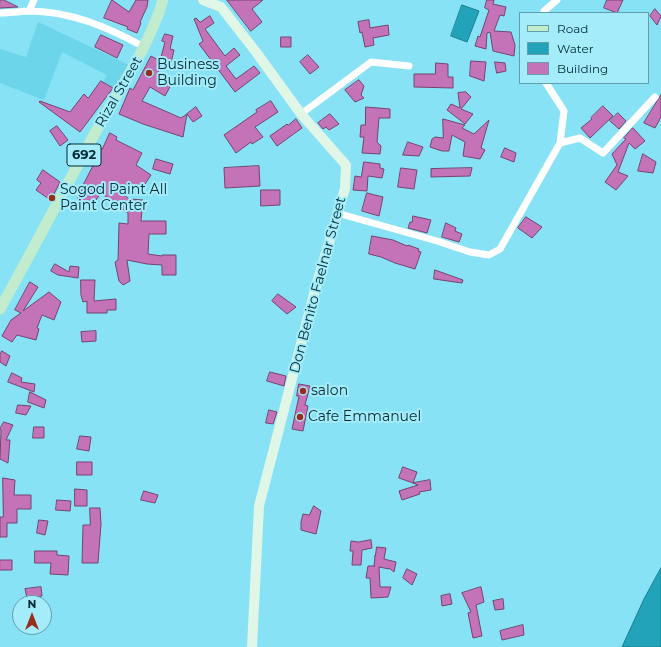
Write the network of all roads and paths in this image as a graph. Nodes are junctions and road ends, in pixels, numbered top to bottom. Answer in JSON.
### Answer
{"nodes":[{"id":1,"x":34,"y":0,"type":"edge"},
{"id":2,"x":163,"y":0,"type":"edge"},
{"id":3,"x":203,"y":0,"type":"edge"},
{"id":4,"x":557,"y":0,"type":"edge"},
{"id":5,"x":29,"y":11,"type":"junction"},
{"id":6,"x":544,"y":12,"type":"edge"},
{"id":7,"x":0,"y":13,"type":"edge"},
{"id":8,"x":144,"y":47,"type":"junction"},
{"id":9,"x":409,"y":66,"type":"dead end"},
{"id":10,"x":547,"y":84,"type":"edge"},
{"id":11,"x":655,"y":97,"type":"dead end"},
{"id":12,"x":301,"y":114,"type":"junction"},
{"id":13,"x":560,"y":143,"type":"junction"},
{"id":14,"x":337,"y":213,"type":"junction"},
{"id":15,"x":0,"y":309,"type":"edge"},
{"id":16,"x":252,"y":647,"type":"edge"}],
"edges":[{"from":1,"to":5,"type":"street"},
{"from":2,"to":8,"type":"main road","name":"Rizal Street","number":"692"},
{"from":3,"to":12,"type":"street","name":"Don Benito Faelnar Street"},
{"from":4,"to":6,"type":"street"},
{"from":5,"to":7,"type":"street"},
{"from":5,"to":8,"type":"street"},
{"from":8,"to":15,"type":"main road","name":"Rizal Street","number":"692"},
{"from":9,"to":12,"type":"street"},
{"from":10,"to":13,"type":"street"},
{"from":11,"to":13,"type":"street"},
{"from":12,"to":14,"type":"street","name":"Don Benito Faelnar Street"},
{"from":13,"to":14,"type":"street"},
{"from":14,"to":16,"type":"street","name":"Don Benito Faelnar Street"}]}
